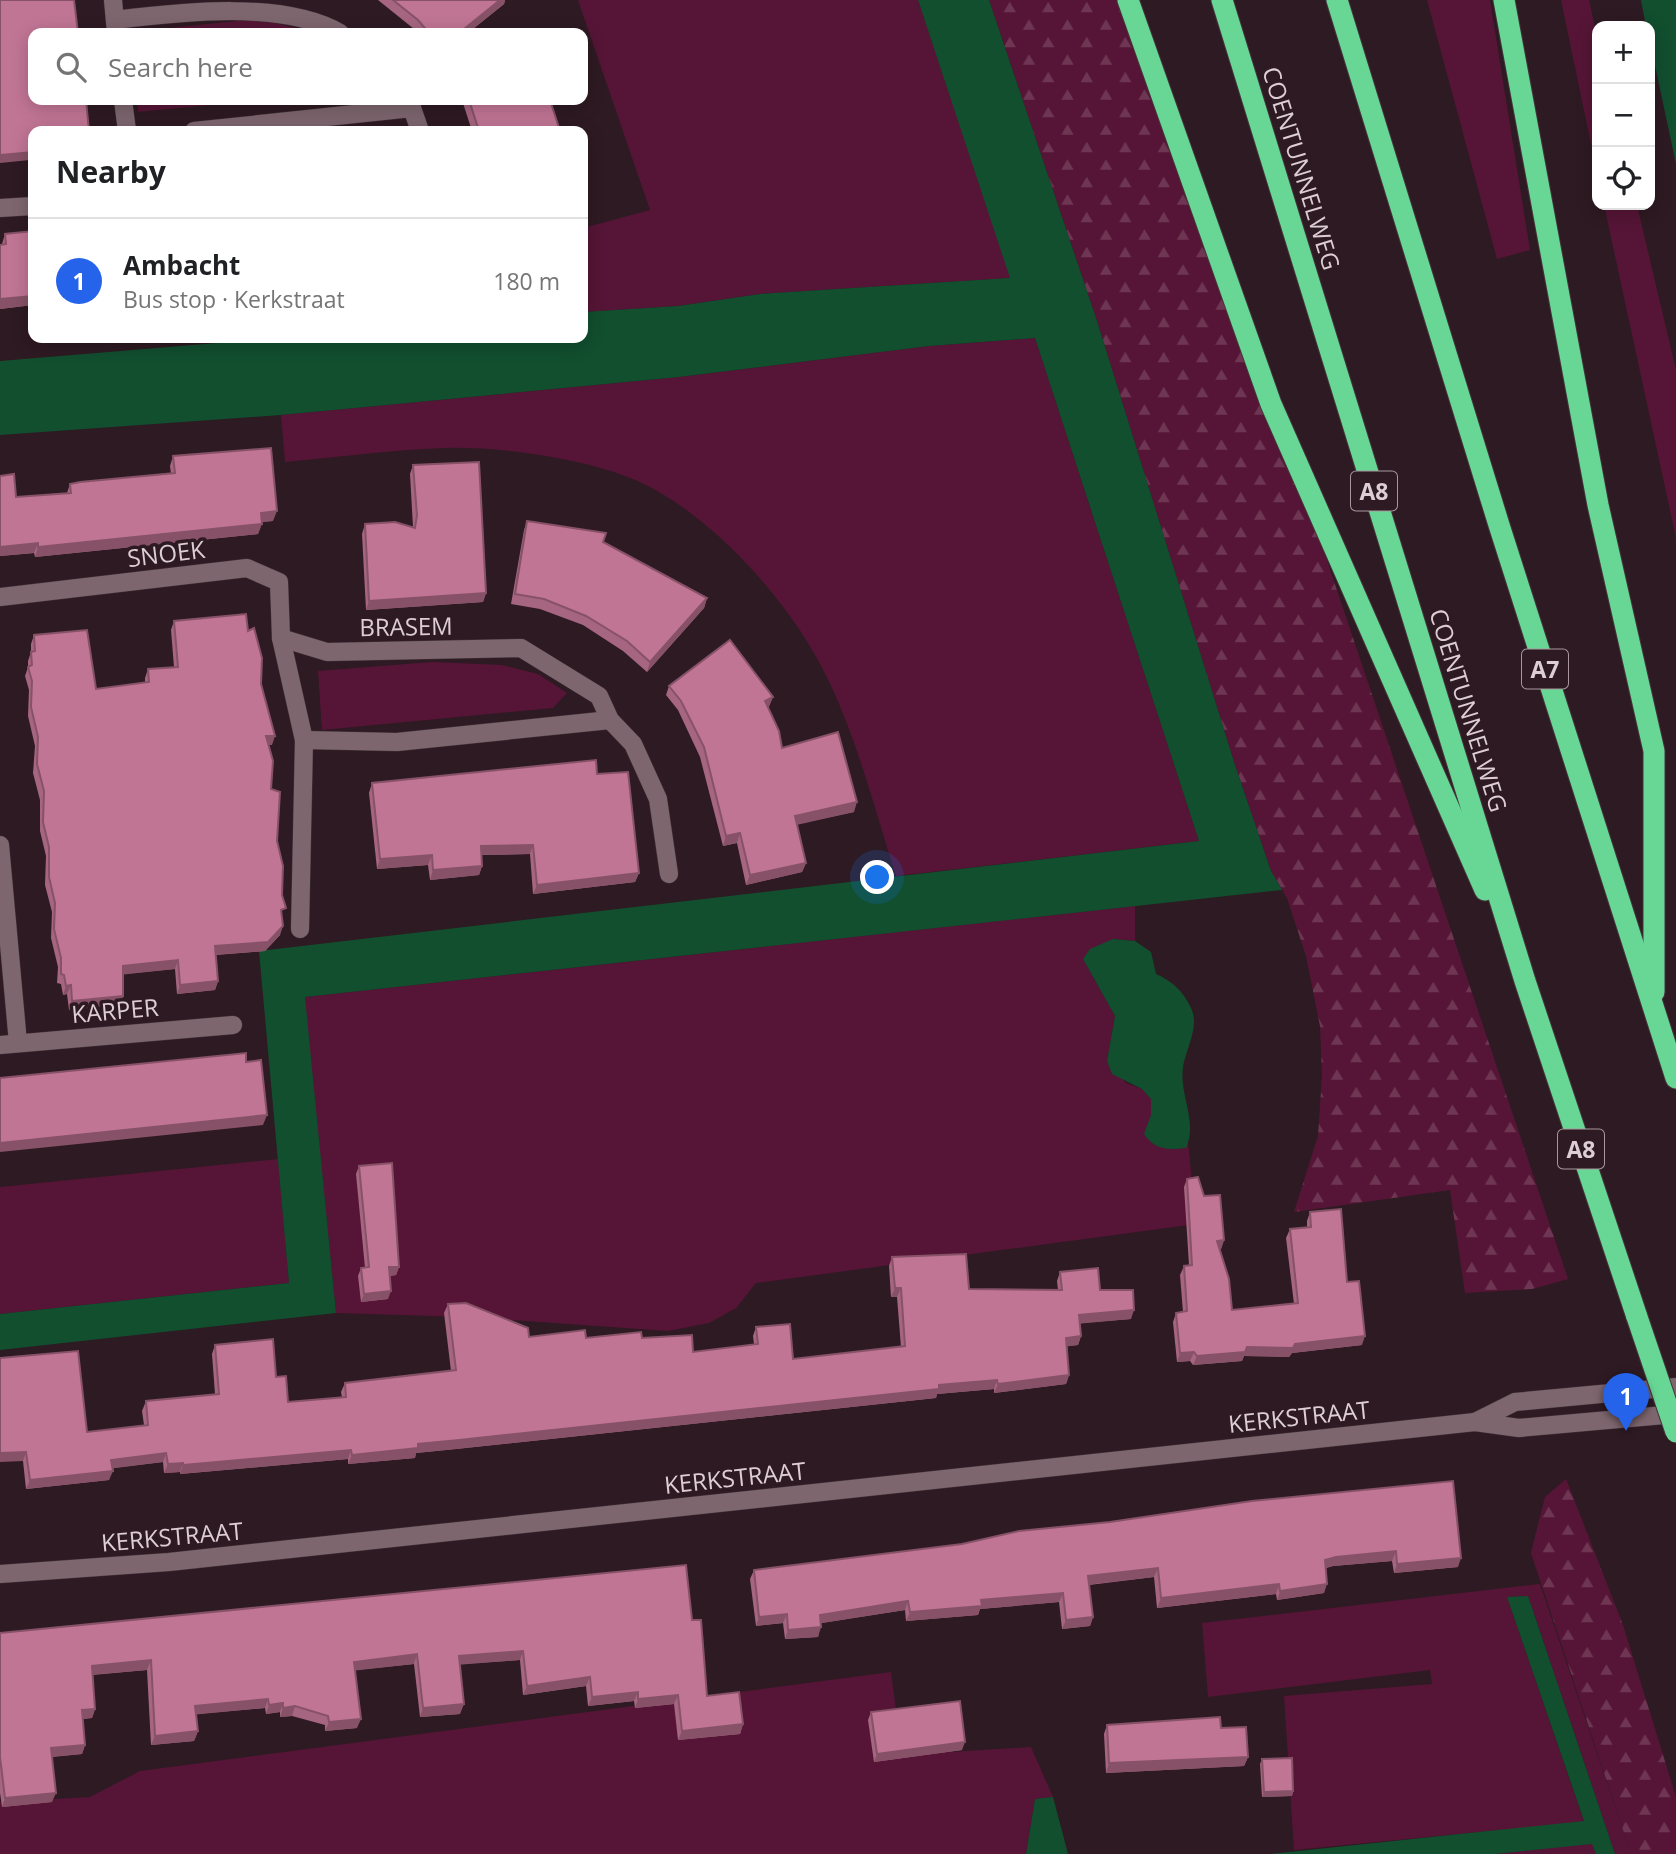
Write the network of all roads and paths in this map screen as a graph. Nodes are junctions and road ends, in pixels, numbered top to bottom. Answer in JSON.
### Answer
{"nodes":[{"id":1,"x":113,"y":0,"type":"edge"},
{"id":2,"x":1128,"y":0,"type":"edge"},
{"id":3,"x":1222,"y":0,"type":"edge"},
{"id":4,"x":1337,"y":0,"type":"edge"},
{"id":5,"x":1504,"y":0,"type":"edge"},
{"id":6,"x":116,"y":27,"type":"edge"},
{"id":7,"x":333,"y":28,"type":"edge"},
{"id":8,"x":124,"y":105,"type":"edge"},
{"id":9,"x":401,"y":105,"type":"edge"},
{"id":10,"x":409,"y":105,"type":"edge"},
{"id":11,"x":126,"y":126,"type":"edge"},
{"id":12,"x":234,"y":126,"type":"edge"},
{"id":13,"x":418,"y":126,"type":"edge"},
{"id":14,"x":28,"y":206,"type":"edge"},
{"id":15,"x":0,"y":208,"type":"edge"},
{"id":16,"x":0,"y":597,"type":"edge"},
{"id":17,"x":282,"y":638,"type":"junction"},
{"id":18,"x":610,"y":720,"type":"junction"},
{"id":19,"x":304,"y":740,"type":"junction"},
{"id":20,"x":0,"y":845,"type":"edge"},
{"id":21,"x":669,"y":874,"type":"dead end"},
{"id":22,"x":300,"y":929,"type":"dead end"},
{"id":23,"x":1525,"y":981,"type":"junction"},
{"id":24,"x":1654,"y":1012,"type":"junction"},
{"id":25,"x":233,"y":1025,"type":"dead end"},
{"id":26,"x":9,"y":1044,"type":"edge"},
{"id":27,"x":1676,"y":1078,"type":"edge"},
{"id":28,"x":1676,"y":1387,"type":"edge"},
{"id":29,"x":1676,"y":1414,"type":"edge"},
{"id":30,"x":1475,"y":1422,"type":"junction"},
{"id":31,"x":1676,"y":1432,"type":"edge"},
{"id":32,"x":0,"y":1574,"type":"edge"}],
"edges":[{"from":1,"to":6,"type":"street"},
{"from":2,"to":23,"type":"highway","number":"A8"},
{"from":3,"to":23,"type":"highway","name":"COENTUNNELWEG","number":"A8"},
{"from":4,"to":24,"type":"highway","number":"A7"},
{"from":5,"to":24,"type":"highway"},
{"from":6,"to":7,"type":"street"},
{"from":8,"to":11,"type":"street"},
{"from":9,"to":12,"type":"street"},
{"from":10,"to":13,"type":"street"},
{"from":14,"to":15,"type":"street"},
{"from":16,"to":17,"type":"street","name":"SNOEK"},
{"from":17,"to":18,"type":"street","name":"BRASEM"},
{"from":17,"to":19,"type":"street"},
{"from":18,"to":19,"type":"street"},
{"from":18,"to":21,"type":"street","name":"BRASEM"},
{"from":19,"to":22,"type":"street"},
{"from":20,"to":26,"type":"street"},
{"from":23,"to":31,"type":"highway","name":"COENTUNNELWEG","number":"A8","bridge":true},
{"from":24,"to":27,"type":"highway","number":"A7"},
{"from":25,"to":26,"type":"street","name":"KARPER"},
{"from":28,"to":30,"type":"street","name":"KERKSTRAAT"},
{"from":29,"to":30,"type":"street","name":"KERKSTRAAT"},
{"from":30,"to":32,"type":"street","name":"KERKSTRAAT"}]}
